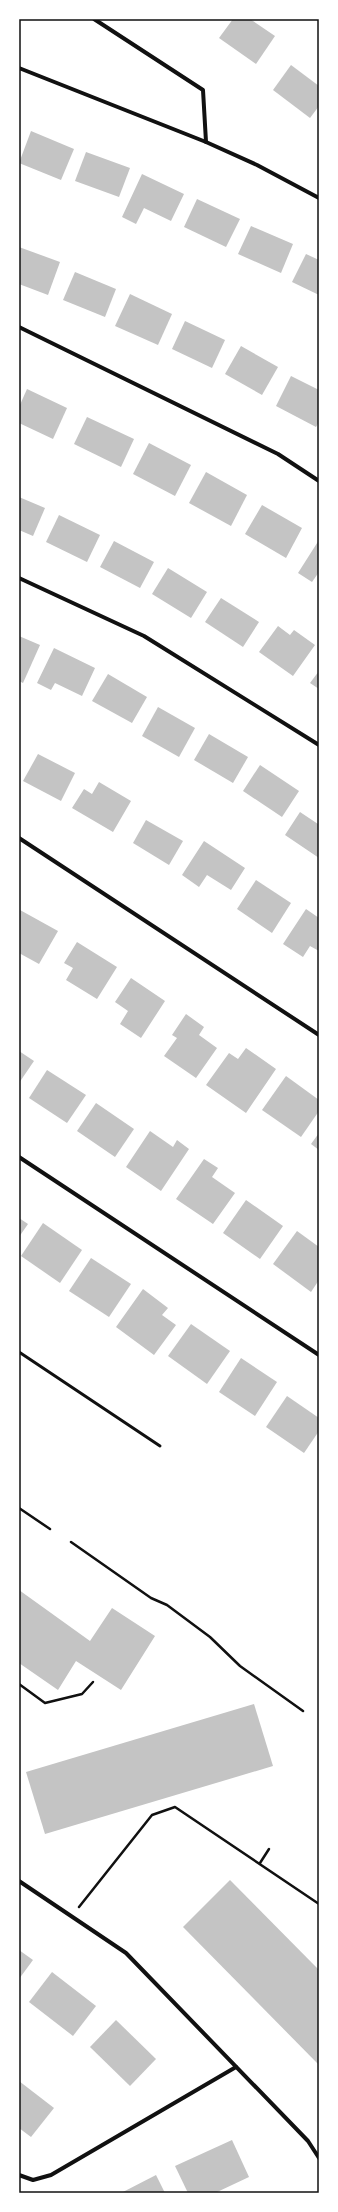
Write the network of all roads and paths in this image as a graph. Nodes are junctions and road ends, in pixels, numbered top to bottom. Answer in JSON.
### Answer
{"nodes":[{"id":1,"x":94,"y":19,"type":"edge"},
{"id":2,"x":19,"y":68,"type":"edge"},
{"id":3,"x":206,"y":142,"type":"junction"},
{"id":4,"x":319,"y":198,"type":"edge"},
{"id":5,"x":19,"y":327,"type":"edge"},
{"id":6,"x":319,"y":481,"type":"edge"},
{"id":7,"x":19,"y":578,"type":"edge"},
{"id":8,"x":319,"y":745,"type":"edge"},
{"id":9,"x":19,"y":838,"type":"edge"},
{"id":10,"x":319,"y":1033,"type":"edge"},
{"id":11,"x":19,"y":1157,"type":"edge"},
{"id":12,"x":19,"y":1352,"type":"edge"},
{"id":13,"x":319,"y":1355,"type":"edge"},
{"id":14,"x":160,"y":1446,"type":"dead end"},
{"id":15,"x":19,"y":1508,"type":"edge"},
{"id":16,"x":50,"y":1529,"type":"dead end"},
{"id":17,"x":71,"y":1542,"type":"dead end"},
{"id":18,"x":93,"y":1682,"type":"dead end"},
{"id":19,"x":19,"y":1684,"type":"edge"},
{"id":20,"x":303,"y":1711,"type":"dead end"},
{"id":21,"x":269,"y":1849,"type":"dead end"},
{"id":22,"x":260,"y":1863,"type":"junction"},
{"id":23,"x":19,"y":1881,"type":"edge"},
{"id":24,"x":319,"y":1904,"type":"edge"},
{"id":25,"x":71,"y":1916,"type":"junction"},
{"id":26,"x":236,"y":2067,"type":"junction"},
{"id":27,"x":319,"y":2158,"type":"edge"},
{"id":28,"x":19,"y":2175,"type":"edge"}],
"edges":[{"from":1,"to":3,"type":"street"},
{"from":2,"to":3,"type":"street"},
{"from":3,"to":4,"type":"street"},
{"from":5,"to":6,"type":"street"},
{"from":7,"to":8,"type":"street"},
{"from":9,"to":10,"type":"street"},
{"from":11,"to":13,"type":"street"},
{"from":12,"to":14,"type":"lane"},
{"from":15,"to":16,"type":"path"},
{"from":17,"to":20,"type":"path"},
{"from":18,"to":19,"type":"path"},
{"from":21,"to":22,"type":"path"},
{"from":22,"to":24,"type":"path"},
{"from":22,"to":25,"type":"path"},
{"from":23,"to":25,"type":"street"},
{"from":25,"to":26,"type":"street"},
{"from":26,"to":27,"type":"street"},
{"from":26,"to":28,"type":"street"}]}
